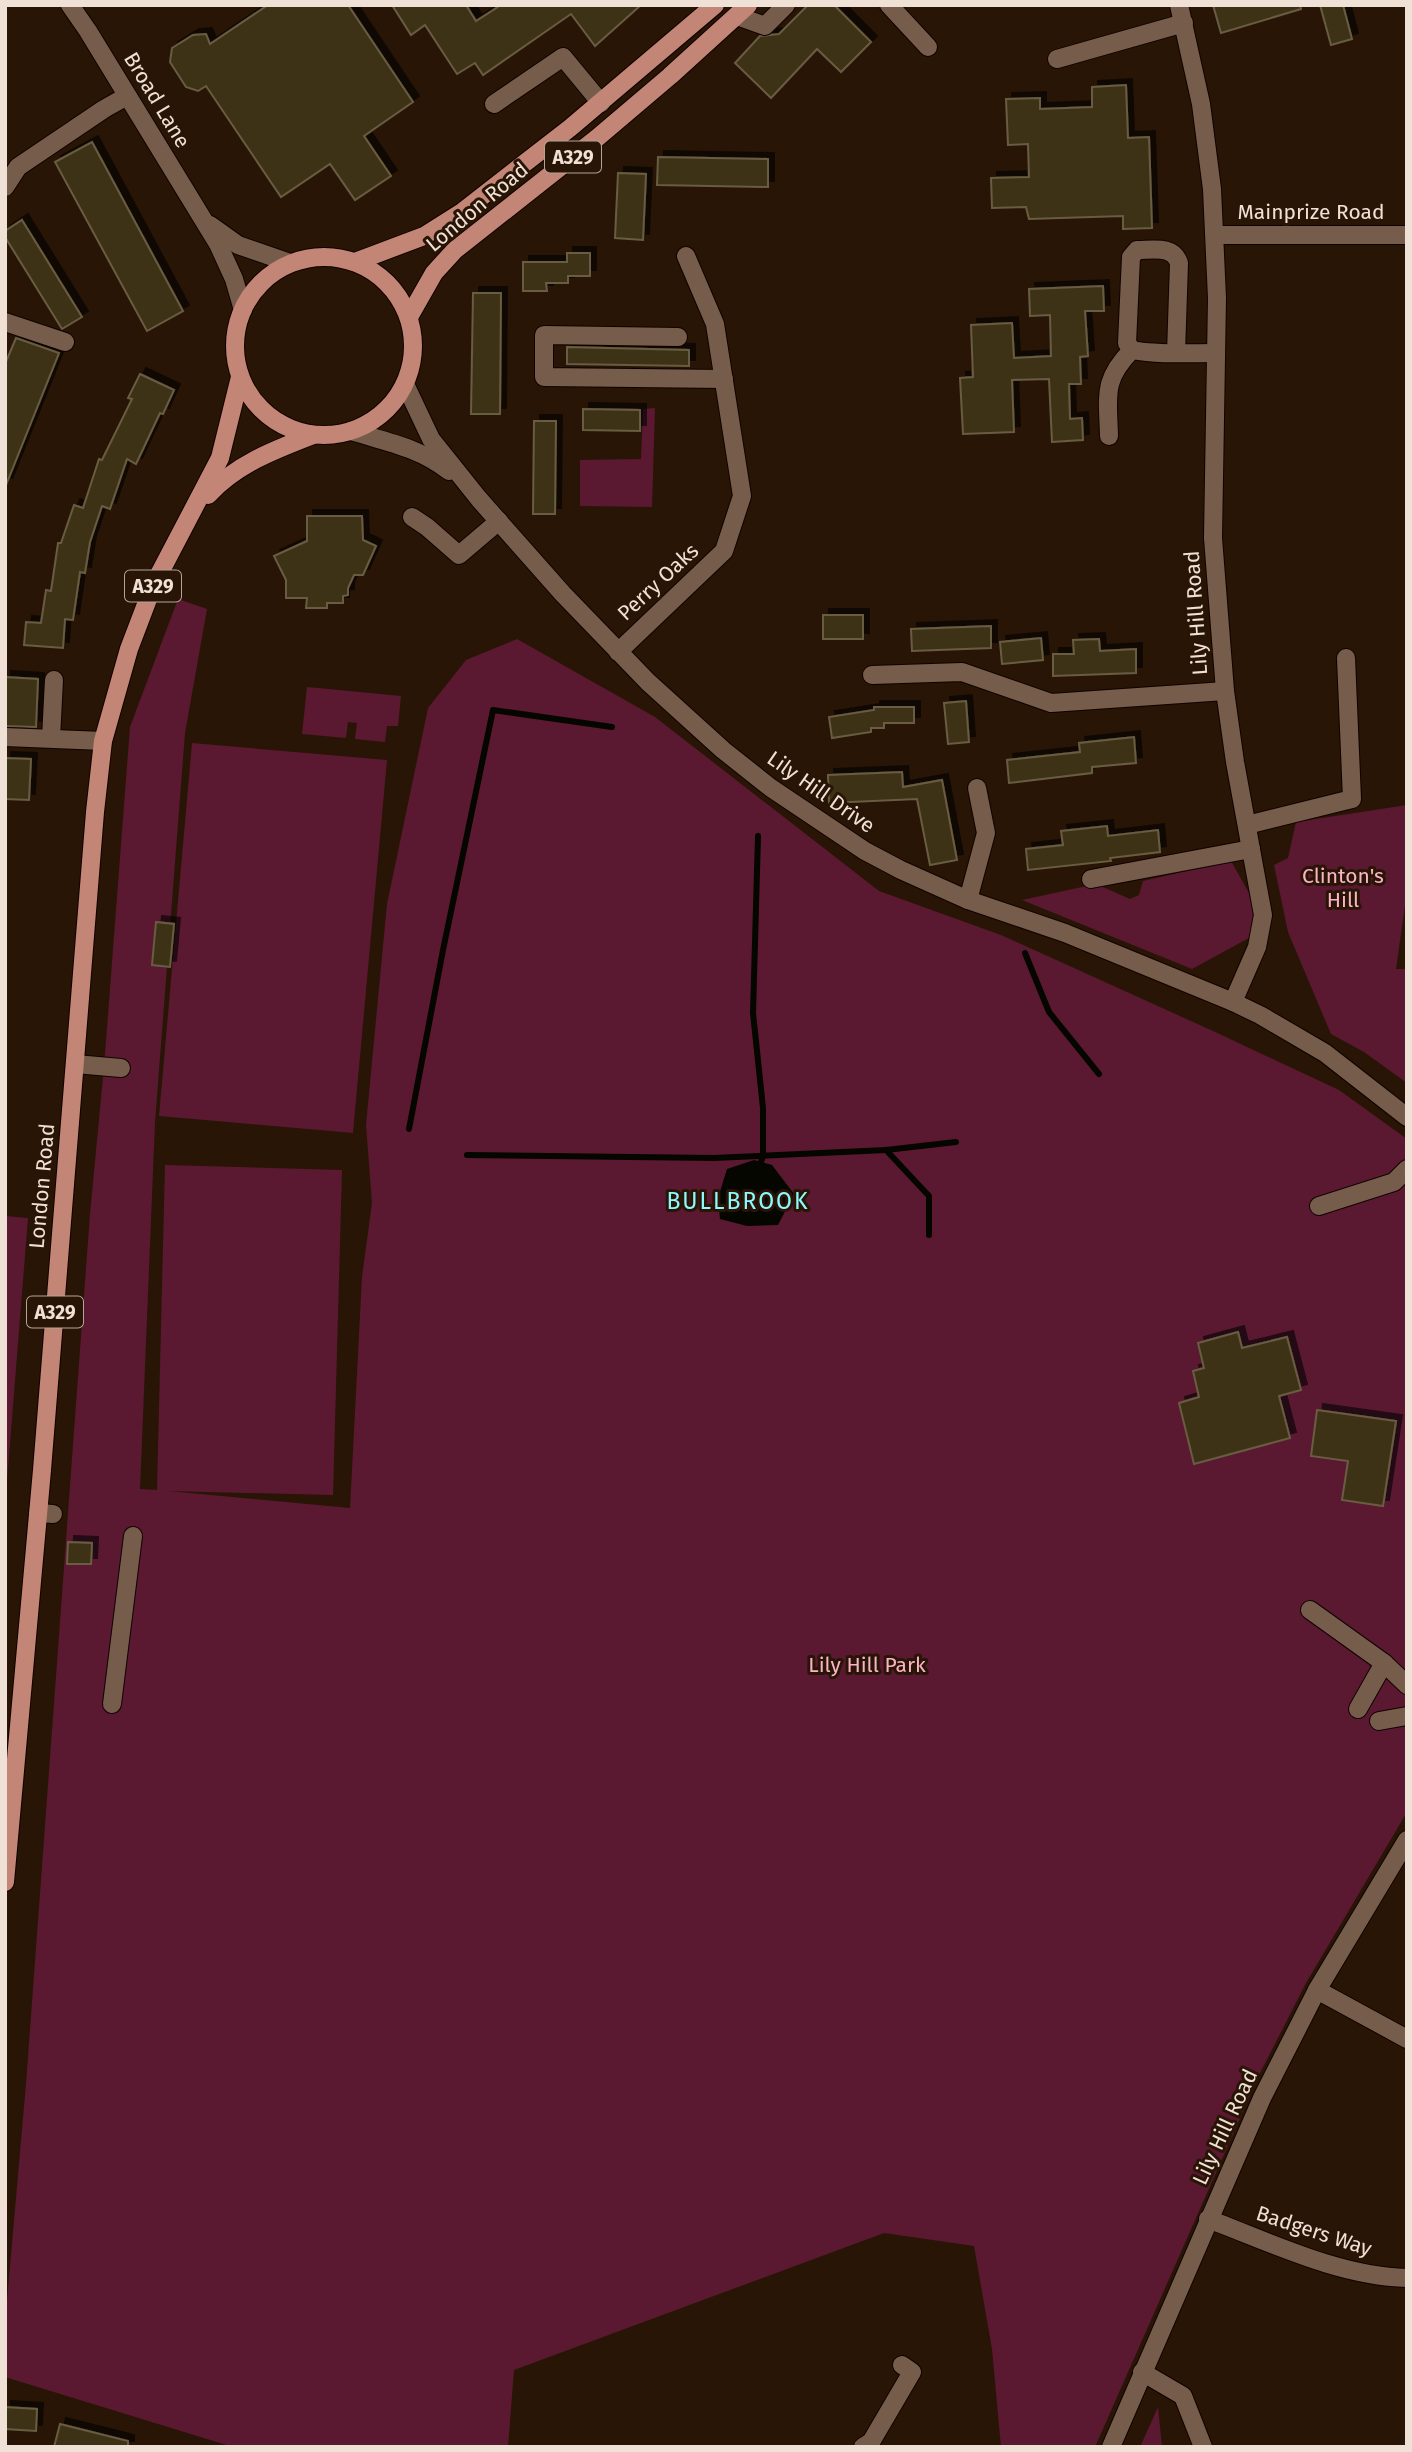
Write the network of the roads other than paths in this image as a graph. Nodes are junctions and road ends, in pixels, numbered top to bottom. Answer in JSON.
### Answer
{"nodes":[{"id":1,"x":71,"y":5,"type":"edge"},
{"id":2,"x":715,"y":5,"type":"edge"},
{"id":3,"x":786,"y":5,"type":"edge"},
{"id":4,"x":889,"y":5,"type":"edge"},
{"id":5,"x":1179,"y":5,"type":"edge"},
{"id":6,"x":743,"y":11,"type":"edge"},
{"id":7,"x":1184,"y":23,"type":"junction"},
{"id":8,"x":928,"y":47,"type":"dead end"},
{"id":9,"x":1057,"y":59,"type":"dead end"},
{"id":10,"x":127,"y":96,"type":"junction"},
{"id":11,"x":601,"y":103,"type":"junction"},
{"id":12,"x":494,"y":104,"type":"dead end"},
{"id":13,"x":5,"y":187,"type":"edge"},
{"id":14,"x":202,"y":219,"type":"junction"},
{"id":15,"x":1407,"y":234,"type":"edge"},
{"id":16,"x":1215,"y":235,"type":"junction"},
{"id":17,"x":686,"y":256,"type":"dead end"},
{"id":18,"x":355,"y":262,"type":"junction"},
{"id":19,"x":290,"y":263,"type":"junction"},
{"id":20,"x":243,"y":310,"type":"junction"},
{"id":21,"x":409,"y":317,"type":"junction"},
{"id":22,"x":5,"y":322,"type":"edge"},
{"id":23,"x":678,"y":337,"type":"dead end"},
{"id":24,"x":65,"y":342,"type":"dead end"},
{"id":25,"x":1132,"y":350,"type":"junction"},
{"id":26,"x":1176,"y":353,"type":"junction"},
{"id":27,"x":1216,"y":353,"type":"junction"},
{"id":28,"x":240,"y":377,"type":"junction"},
{"id":29,"x":724,"y":379,"type":"junction"},
{"id":30,"x":405,"y":384,"type":"junction"},
{"id":31,"x":351,"y":431,"type":"junction"},
{"id":32,"x":313,"y":435,"type":"junction"},
{"id":33,"x":1109,"y":436,"type":"dead end"},
{"id":34,"x":471,"y":489,"type":"junction"},
{"id":35,"x":194,"y":510,"type":"junction"},
{"id":36,"x":412,"y":517,"type":"dead end"},
{"id":37,"x":499,"y":521,"type":"junction"},
{"id":38,"x":618,"y":652,"type":"junction"},
{"id":39,"x":1346,"y":658,"type":"dead end"},
{"id":40,"x":872,"y":675,"type":"dead end"},
{"id":41,"x":54,"y":680,"type":"dead end"},
{"id":42,"x":1225,"y":691,"type":"junction"},
{"id":43,"x":5,"y":737,"type":"edge"},
{"id":44,"x":51,"y":738,"type":"junction"},
{"id":45,"x":103,"y":741,"type":"junction"},
{"id":46,"x":977,"y":788,"type":"dead end"},
{"id":47,"x":1247,"y":825,"type":"junction"},
{"id":48,"x":1251,"y":849,"type":"junction"},
{"id":49,"x":1091,"y":879,"type":"dead end"},
{"id":50,"x":968,"y":900,"type":"junction"},
{"id":51,"x":1233,"y":1002,"type":"junction"},
{"id":52,"x":75,"y":1064,"type":"junction"},
{"id":53,"x":121,"y":1068,"type":"dead end"},
{"id":54,"x":1407,"y":1117,"type":"edge"},
{"id":55,"x":1407,"y":1169,"type":"edge"},
{"id":56,"x":1319,"y":1206,"type":"dead end"},
{"id":57,"x":133,"y":1536,"type":"dead end"},
{"id":58,"x":1310,"y":1610,"type":"dead end"},
{"id":59,"x":1384,"y":1663,"type":"junction"},
{"id":60,"x":1407,"y":1685,"type":"edge"},
{"id":61,"x":112,"y":1704,"type":"dead end"},
{"id":62,"x":1358,"y":1709,"type":"dead end"},
{"id":63,"x":1407,"y":1717,"type":"edge"},
{"id":64,"x":1379,"y":1721,"type":"dead end"},
{"id":65,"x":1407,"y":1840,"type":"edge"},
{"id":66,"x":6,"y":1875,"type":"edge"},
{"id":67,"x":1317,"y":1990,"type":"junction"},
{"id":68,"x":1407,"y":2039,"type":"edge"},
{"id":69,"x":1208,"y":2219,"type":"junction"},
{"id":70,"x":1407,"y":2278,"type":"edge"},
{"id":71,"x":913,"y":2372,"type":"dead end"},
{"id":72,"x":1142,"y":2372,"type":"junction"},
{"id":73,"x":863,"y":2447,"type":"edge"},
{"id":74,"x":1111,"y":2447,"type":"edge"},
{"id":75,"x":1203,"y":2447,"type":"edge"}],
"edges":[{"from":1,"to":10,"type":"street","name":"Broad Lane"},
{"from":2,"to":11,"type":"main road","name":"London Road","number":"A329"},
{"from":3,"to":6,"type":"street"},
{"from":4,"to":8,"type":"street"},
{"from":5,"to":7,"type":"street","name":"Lily Hill Road"},
{"from":6,"to":21,"type":"main road","name":"London Road","number":"A329"},
{"from":7,"to":9,"type":"street"},
{"from":7,"to":16,"type":"street","name":"Lily Hill Road"},
{"from":10,"to":13,"type":"street"},
{"from":10,"to":14,"type":"street","name":"Broad Lane"},
{"from":11,"to":12,"type":"street"},
{"from":11,"to":18,"type":"main road","name":"London Road","number":"A329"},
{"from":14,"to":19,"type":"street","name":"Broad Lane"},
{"from":14,"to":20,"type":"street","name":"Broad Lane"},
{"from":15,"to":16,"type":"street","name":"Mainprize Road"},
{"from":16,"to":27,"type":"street","name":"Lily Hill Road"},
{"from":17,"to":29,"type":"street","name":"Perry Oaks"},
{"from":18,"to":19,"type":"main road","number":"A329"},
{"from":18,"to":21,"type":"main road","number":"A329"},
{"from":19,"to":20,"type":"main road","number":"A329"},
{"from":20,"to":28,"type":"main road","number":"A329"},
{"from":21,"to":30,"type":"main road","number":"A329"},
{"from":22,"to":24,"type":"street"},
{"from":23,"to":29,"type":"street"},
{"from":25,"to":26,"type":"street"},
{"from":25,"to":26,"type":"street"},
{"from":25,"to":33,"type":"street"},
{"from":26,"to":27,"type":"street"},
{"from":27,"to":42,"type":"street","name":"Lily Hill Road"},
{"from":28,"to":32,"type":"main road","number":"A329"},
{"from":28,"to":35,"type":"main road","name":"London Road","number":"A329"},
{"from":29,"to":38,"type":"street","name":"Perry Oaks"},
{"from":30,"to":31,"type":"main road","number":"A329"},
{"from":30,"to":34,"type":"street","name":"Lily Hill Drive"},
{"from":31,"to":32,"type":"main road","number":"A329"},
{"from":31,"to":34,"type":"street","name":"Lily Hill Drive"},
{"from":32,"to":35,"type":"main road","name":"London Road","number":"A329"},
{"from":34,"to":37,"type":"street","name":"Lily Hill Drive"},
{"from":35,"to":45,"type":"main road","name":"London Road","number":"A329"},
{"from":36,"to":37,"type":"street"},
{"from":37,"to":38,"type":"street","name":"Lily Hill Drive"},
{"from":38,"to":50,"type":"street","name":"Lily Hill Drive"},
{"from":39,"to":47,"type":"street"},
{"from":40,"to":42,"type":"street"},
{"from":41,"to":44,"type":"street"},
{"from":42,"to":47,"type":"street","name":"Lily Hill Road"},
{"from":43,"to":44,"type":"street"},
{"from":44,"to":45,"type":"street"},
{"from":45,"to":52,"type":"main road","name":"London Road","number":"A329"},
{"from":46,"to":50,"type":"street"},
{"from":47,"to":48,"type":"street","name":"Lily Hill Road"},
{"from":48,"to":49,"type":"street"},
{"from":48,"to":51,"type":"street","name":"Lily Hill Road"},
{"from":50,"to":51,"type":"street","name":"Lily Hill Drive"},
{"from":51,"to":54,"type":"street"},
{"from":52,"to":53,"type":"street"},
{"from":52,"to":66,"type":"main road","name":"London Road","number":"A329"},
{"from":55,"to":56,"type":"street"},
{"from":57,"to":61,"type":"street"},
{"from":58,"to":59,"type":"street"},
{"from":59,"to":60,"type":"street"},
{"from":59,"to":62,"type":"street"},
{"from":63,"to":64,"type":"street"},
{"from":65,"to":67,"type":"street","name":"Lily Hill Road"},
{"from":67,"to":68,"type":"street"},
{"from":67,"to":69,"type":"street","name":"Lily Hill Road"},
{"from":69,"to":70,"type":"street","name":"Badgers Way"},
{"from":69,"to":72,"type":"street","name":"Lily Hill Road"},
{"from":71,"to":73,"type":"street"},
{"from":72,"to":74,"type":"street","name":"Lily Hill Road"},
{"from":72,"to":75,"type":"street"}]}
